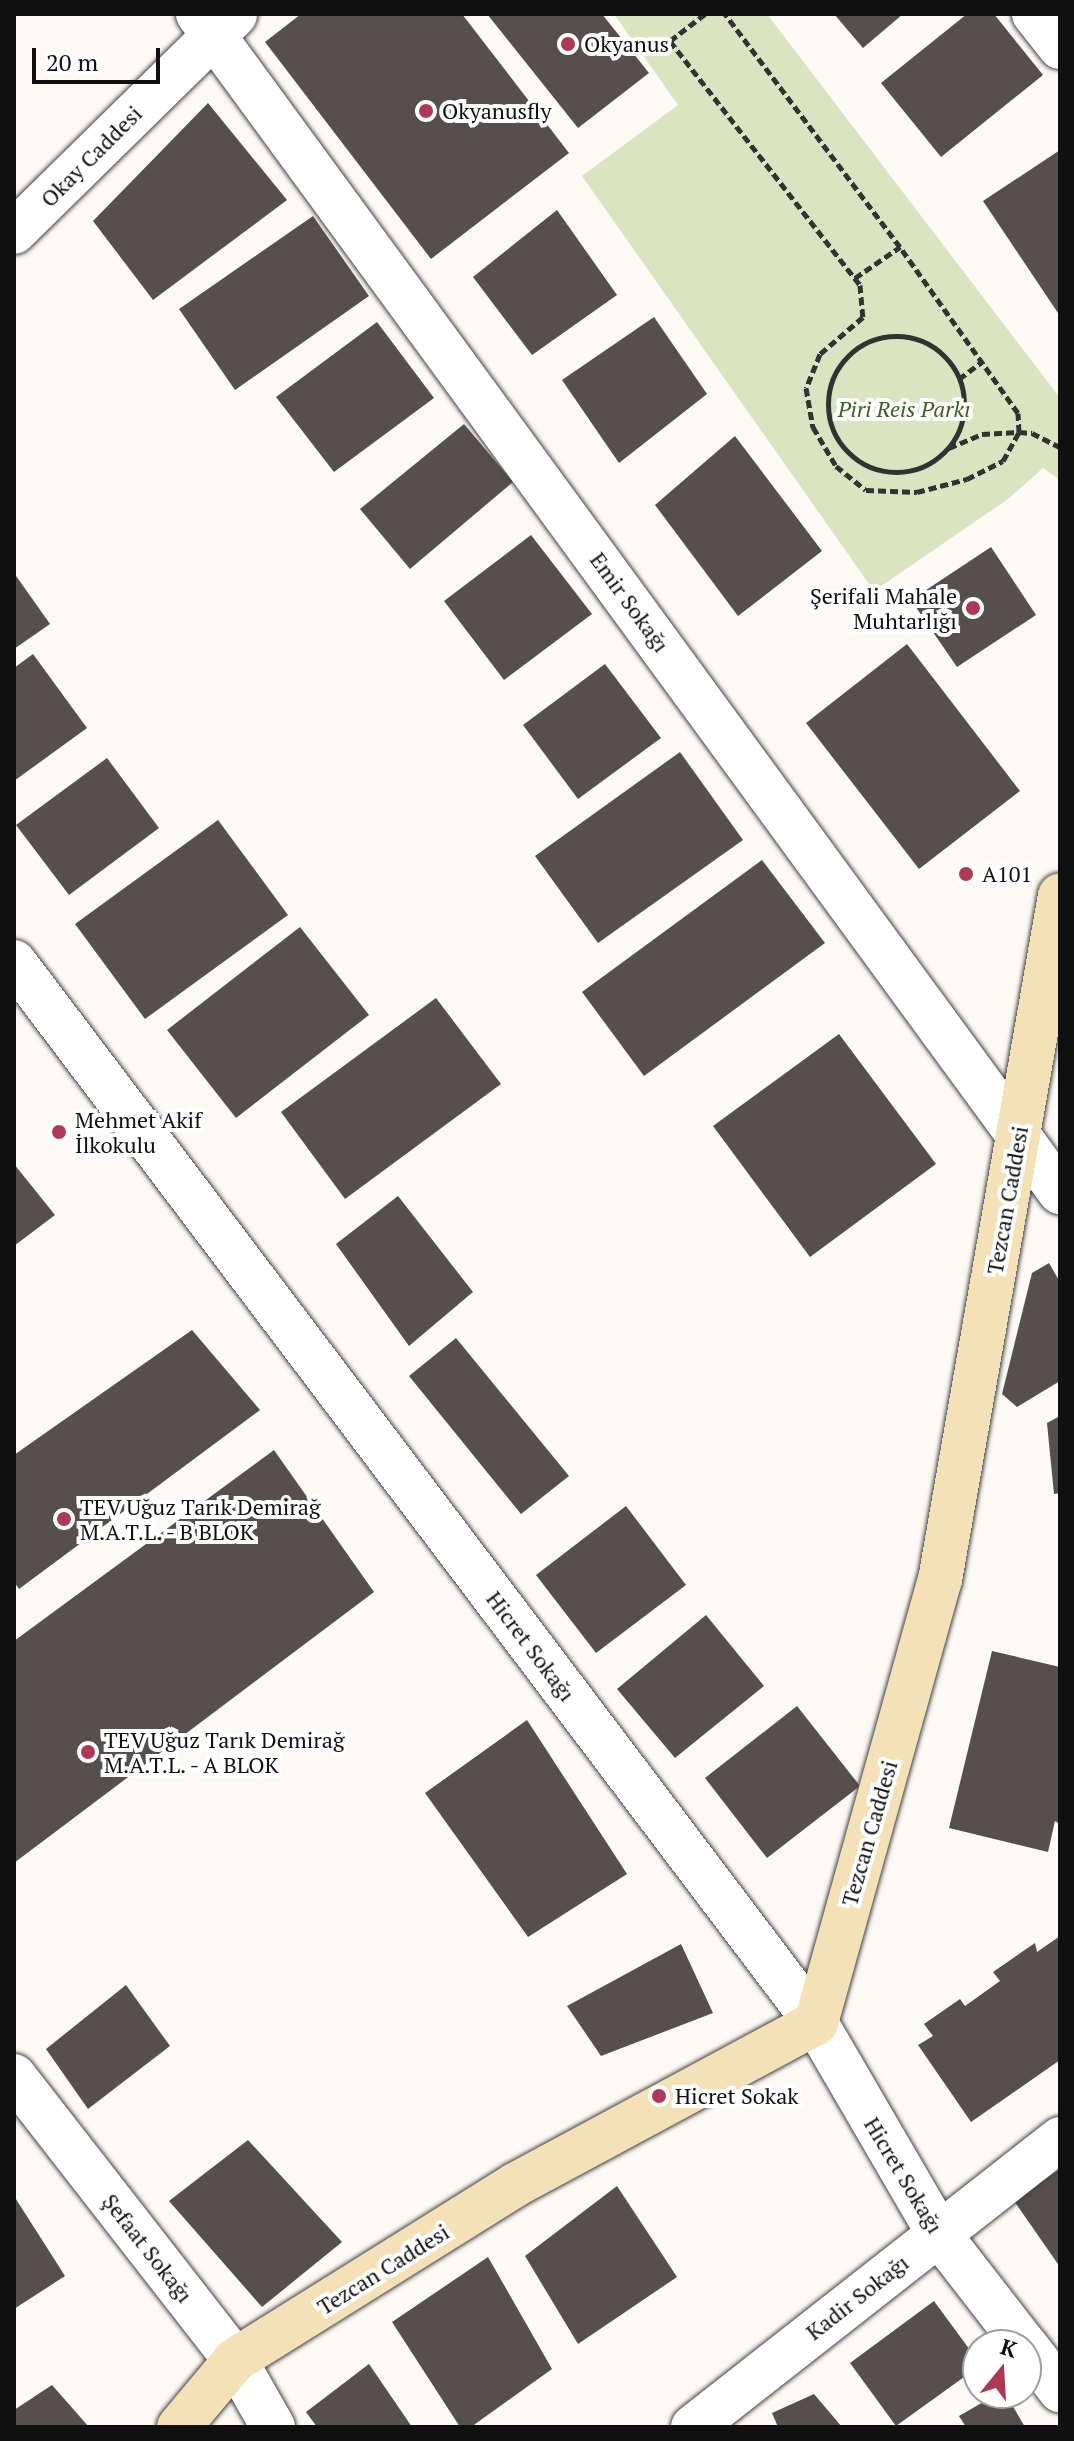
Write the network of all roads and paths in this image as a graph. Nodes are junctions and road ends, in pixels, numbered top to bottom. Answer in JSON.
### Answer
{"nodes":[{"id":1,"x":705,"y":14,"type":"edge"},
{"id":2,"x":725,"y":14,"type":"edge"},
{"id":3,"x":1034,"y":14,"type":"edge"},
{"id":4,"x":216,"y":21,"type":"edge"},
{"id":5,"x":1060,"y":47,"type":"edge"},
{"id":6,"x":14,"y":232,"type":"edge"},
{"id":7,"x":900,"y":247,"type":"junction"},
{"id":8,"x":855,"y":278,"type":"junction"},
{"id":9,"x":983,"y":361,"type":"junction"},
{"id":10,"x":959,"y":379,"type":"junction"},
{"id":11,"x":1019,"y":432,"type":"junction"},
{"id":12,"x":1060,"y":447,"type":"edge"},
{"id":13,"x":949,"y":448,"type":"junction"},
{"id":14,"x":1060,"y":895,"type":"edge"},
{"id":15,"x":14,"y":962,"type":"edge"},
{"id":16,"x":1018,"y":1133,"type":"junction"},
{"id":17,"x":1060,"y":1192,"type":"edge"},
{"id":18,"x":816,"y":2023,"type":"junction"},
{"id":19,"x":14,"y":2076,"type":"edge"},
{"id":20,"x":1060,"y":2139,"type":"edge"},
{"id":21,"x":938,"y":2233,"type":"junction"},
{"id":22,"x":1012,"y":2329,"type":"edge"},
{"id":23,"x":235,"y":2360,"type":"junction"},
{"id":24,"x":1042,"y":2367,"type":"edge"},
{"id":25,"x":1060,"y":2390,"type":"edge"},
{"id":26,"x":179,"y":2427,"type":"edge"},
{"id":27,"x":273,"y":2427,"type":"edge"},
{"id":28,"x":693,"y":2427,"type":"edge"}],
"edges":[{"from":1,"to":8,"type":"path"},
{"from":2,"to":7,"type":"path"},
{"from":3,"to":5,"type":"street"},
{"from":4,"to":6,"type":"street","name":"Okay Caddesi"},
{"from":4,"to":16,"type":"street","name":"Emir Sokağı"},
{"from":7,"to":8,"type":"path"},
{"from":7,"to":9,"type":"path"},
{"from":8,"to":11,"type":"path"},
{"from":9,"to":10,"type":"path"},
{"from":9,"to":11,"type":"path"},
{"from":10,"to":13,"type":"path"},
{"from":10,"to":13,"type":"path"},
{"from":11,"to":12,"type":"path"},
{"from":11,"to":13,"type":"path"},
{"from":14,"to":16,"type":"street","name":"Tezcan Caddesi"},
{"from":15,"to":18,"type":"street","name":"Hicret Sokağı"},
{"from":16,"to":17,"type":"street","name":"Emir Sokağı"},
{"from":16,"to":18,"type":"street","name":"Tezcan Caddesi"},
{"from":18,"to":21,"type":"street","name":"Hicret Sokağı"},
{"from":18,"to":23,"type":"street","name":"Tezcan Caddesi"},
{"from":19,"to":23,"type":"street","name":"Şefaat Sokağı"},
{"from":20,"to":21,"type":"street","name":"Kadir Sokağı"},
{"from":21,"to":22,"type":"street","name":"Hicret Sokağı"},
{"from":21,"to":28,"type":"street","name":"Kadir Sokağı"},
{"from":23,"to":26,"type":"street","name":"Tezcan Caddesi"},
{"from":23,"to":27,"type":"street","name":"Şefaat Sokağı"},
{"from":24,"to":25,"type":"street","name":"Hicret Sokağı"}]}
